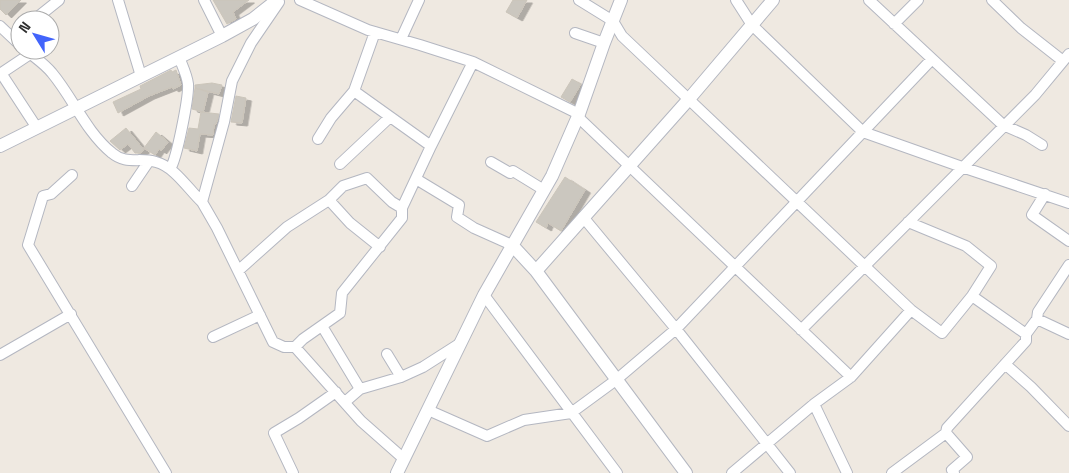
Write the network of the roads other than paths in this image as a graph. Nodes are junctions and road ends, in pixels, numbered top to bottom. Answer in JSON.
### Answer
{"nodes":[{"id":1,"x":59,"y":0,"type":"edge"},
{"id":2,"x":118,"y":0,"type":"edge"},
{"id":3,"x":204,"y":0,"type":"edge"},
{"id":4,"x":278,"y":0,"type":"edge"},
{"id":5,"x":300,"y":0,"type":"edge"},
{"id":6,"x":419,"y":0,"type":"edge"},
{"id":7,"x":579,"y":0,"type":"edge"},
{"id":8,"x":621,"y":0,"type":"edge"},
{"id":9,"x":736,"y":0,"type":"edge"},
{"id":10,"x":773,"y":0,"type":"edge"},
{"id":11,"x":869,"y":0,"type":"edge"},
{"id":12,"x":918,"y":0,"type":"edge"},
{"id":13,"x":992,"y":0,"type":"edge"},
{"id":14,"x":46,"y":10,"type":"edge"},
{"id":15,"x":613,"y":21,"type":"junction"},
{"id":16,"x":752,"y":24,"type":"junction"},
{"id":17,"x":894,"y":24,"type":"junction"},
{"id":18,"x":375,"y":32,"type":"junction"},
{"id":19,"x":574,"y":33,"type":"dead end"},
{"id":20,"x":222,"y":36,"type":"junction"},
{"id":21,"x":401,"y":39,"type":"junction"},
{"id":22,"x":604,"y":44,"type":"junction"},
{"id":23,"x":179,"y":57,"type":"junction"},
{"id":24,"x":1066,"y":57,"type":"edge"},
{"id":25,"x":932,"y":59,"type":"junction"},
{"id":26,"x":18,"y":60,"type":"edge"},
{"id":27,"x":38,"y":60,"type":"edge"},
{"id":28,"x":474,"y":62,"type":"junction"},
{"id":29,"x":0,"y":74,"type":"edge"},
{"id":30,"x":141,"y":76,"type":"junction"},
{"id":31,"x":354,"y":91,"type":"junction"},
{"id":32,"x":689,"y":99,"type":"junction"},
{"id":33,"x":76,"y":109,"type":"junction"},
{"id":34,"x":579,"y":116,"type":"junction"},
{"id":35,"x":389,"y":118,"type":"junction"},
{"id":36,"x":1003,"y":125,"type":"junction"},
{"id":37,"x":37,"y":128,"type":"junction"},
{"id":38,"x":864,"y":132,"type":"junction"},
{"id":39,"x":318,"y":139,"type":"dead end"},
{"id":40,"x":1042,"y":145,"type":"dead end"},
{"id":41,"x":0,"y":146,"type":"edge"},
{"id":42,"x":431,"y":146,"type":"junction"},
{"id":43,"x":149,"y":161,"type":"junction"},
{"id":44,"x":491,"y":162,"type":"dead end"},
{"id":45,"x":340,"y":164,"type":"dead end"},
{"id":46,"x":629,"y":165,"type":"junction"},
{"id":47,"x":962,"y":168,"type":"junction"},
{"id":48,"x":170,"y":169,"type":"junction"},
{"id":49,"x":72,"y":175,"type":"dead end"},
{"id":50,"x":416,"y":178,"type":"junction"},
{"id":51,"x":132,"y":186,"type":"dead end"},
{"id":52,"x":544,"y":190,"type":"junction"},
{"id":53,"x":1045,"y":194,"type":"junction"},
{"id":54,"x":328,"y":200,"type":"junction"},
{"id":55,"x":202,"y":202,"type":"junction"},
{"id":56,"x":797,"y":202,"type":"junction"},
{"id":57,"x":1069,"y":202,"type":"edge"},
{"id":58,"x":402,"y":208,"type":"junction"},
{"id":59,"x":583,"y":217,"type":"junction"},
{"id":60,"x":908,"y":222,"type":"junction"},
{"id":61,"x":1069,"y":241,"type":"edge"},
{"id":62,"x":512,"y":245,"type":"junction"},
{"id":63,"x":380,"y":247,"type":"junction"},
{"id":64,"x":1069,"y":265,"type":"edge"},
{"id":65,"x":734,"y":266,"type":"junction"},
{"id":66,"x":864,"y":266,"type":"junction"},
{"id":67,"x":239,"y":270,"type":"junction"},
{"id":68,"x":536,"y":271,"type":"junction"},
{"id":69,"x":484,"y":295,"type":"junction"},
{"id":70,"x":972,"y":296,"type":"junction"},
{"id":71,"x":912,"y":310,"type":"junction"},
{"id":72,"x":71,"y":314,"type":"junction"},
{"id":73,"x":260,"y":315,"type":"junction"},
{"id":74,"x":1037,"y":319,"type":"junction"},
{"id":75,"x":322,"y":326,"type":"junction"},
{"id":76,"x":676,"y":329,"type":"junction"},
{"id":77,"x":801,"y":330,"type":"junction"},
{"id":78,"x":1026,"y":334,"type":"junction"},
{"id":79,"x":1069,"y":334,"type":"edge"},
{"id":80,"x":213,"y":337,"type":"dead end"},
{"id":81,"x":459,"y":344,"type":"junction"},
{"id":82,"x":295,"y":347,"type":"junction"},
{"id":83,"x":387,"y":354,"type":"dead end"},
{"id":84,"x":0,"y":355,"type":"edge"},
{"id":85,"x":1005,"y":364,"type":"junction"},
{"id":86,"x":851,"y":376,"type":"junction"},
{"id":87,"x":401,"y":377,"type":"junction"},
{"id":88,"x":616,"y":380,"type":"junction"},
{"id":89,"x":360,"y":389,"type":"junction"},
{"id":90,"x":336,"y":392,"type":"junction"},
{"id":91,"x":345,"y":402,"type":"junction"},
{"id":92,"x":814,"y":404,"type":"junction"},
{"id":93,"x":428,"y":410,"type":"junction"},
{"id":94,"x":572,"y":413,"type":"junction"},
{"id":95,"x":1069,"y":426,"type":"edge"},
{"id":96,"x":946,"y":433,"type":"junction"},
{"id":97,"x":766,"y":444,"type":"junction"},
{"id":98,"x":404,"y":459,"type":"junction"},
{"id":99,"x":951,"y":472,"type":"edge"},
{"id":100,"x":166,"y":473,"type":"edge"},
{"id":101,"x":292,"y":473,"type":"edge"},
{"id":102,"x":397,"y":473,"type":"edge"},
{"id":103,"x":617,"y":473,"type":"edge"},
{"id":104,"x":686,"y":473,"type":"edge"},
{"id":105,"x":732,"y":473,"type":"edge"},
{"id":106,"x":790,"y":473,"type":"edge"},
{"id":107,"x":847,"y":473,"type":"edge"},
{"id":108,"x":892,"y":473,"type":"edge"}],
"edges":[{"from":1,"to":14,"type":"street"},
{"from":2,"to":30,"type":"street"},
{"from":3,"to":20,"type":"street"},
{"from":4,"to":20,"type":"street"},
{"from":4,"to":55,"type":"street"},
{"from":5,"to":18,"type":"street"},
{"from":6,"to":21,"type":"street"},
{"from":7,"to":15,"type":"street"},
{"from":8,"to":15,"type":"street"},
{"from":9,"to":16,"type":"street"},
{"from":10,"to":16,"type":"street"},
{"from":11,"to":17,"type":"street"},
{"from":12,"to":17,"type":"street"},
{"from":13,"to":24,"type":"street"},
{"from":15,"to":22,"type":"street"},
{"from":15,"to":32,"type":"street"},
{"from":16,"to":32,"type":"street"},
{"from":16,"to":38,"type":"street"},
{"from":17,"to":25,"type":"street"},
{"from":18,"to":21,"type":"street"},
{"from":18,"to":31,"type":"street"},
{"from":19,"to":22,"type":"street"},
{"from":20,"to":23,"type":"street"},
{"from":21,"to":28,"type":"street"},
{"from":22,"to":34,"type":"street"},
{"from":23,"to":30,"type":"street"},
{"from":23,"to":48,"type":"street"},
{"from":24,"to":36,"type":"street"},
{"from":25,"to":36,"type":"street"},
{"from":25,"to":38,"type":"street"},
{"from":26,"to":29,"type":"street"},
{"from":27,"to":33,"type":"street"},
{"from":28,"to":34,"type":"street"},
{"from":28,"to":42,"type":"street"},
{"from":29,"to":37,"type":"street"},
{"from":30,"to":33,"type":"street"},
{"from":31,"to":35,"type":"street"},
{"from":31,"to":39,"type":"street"},
{"from":32,"to":46,"type":"street"},
{"from":32,"to":56,"type":"street"},
{"from":33,"to":37,"type":"street"},
{"from":33,"to":43,"type":"street"},
{"from":34,"to":46,"type":"street"},
{"from":34,"to":52,"type":"street"},
{"from":35,"to":42,"type":"street"},
{"from":35,"to":45,"type":"street"},
{"from":36,"to":40,"type":"street"},
{"from":36,"to":47,"type":"street"},
{"from":37,"to":41,"type":"street"},
{"from":38,"to":47,"type":"street"},
{"from":38,"to":56,"type":"street"},
{"from":42,"to":50,"type":"street"},
{"from":43,"to":48,"type":"street"},
{"from":43,"to":51,"type":"street"},
{"from":44,"to":52,"type":"street"},
{"from":46,"to":59,"type":"street"},
{"from":46,"to":65,"type":"street"},
{"from":47,"to":53,"type":"street"},
{"from":47,"to":60,"type":"street"},
{"from":48,"to":55,"type":"street"},
{"from":49,"to":72,"type":"street"},
{"from":50,"to":58,"type":"street"},
{"from":50,"to":62,"type":"street"},
{"from":52,"to":62,"type":"street"},
{"from":53,"to":57,"type":"street"},
{"from":53,"to":61,"type":"street"},
{"from":54,"to":58,"type":"street"},
{"from":54,"to":63,"type":"street"},
{"from":54,"to":67,"type":"street"},
{"from":55,"to":67,"type":"street"},
{"from":56,"to":65,"type":"street"},
{"from":56,"to":66,"type":"street"},
{"from":58,"to":63,"type":"street"},
{"from":59,"to":68,"type":"street"},
{"from":59,"to":76,"type":"street"},
{"from":60,"to":66,"type":"street"},
{"from":60,"to":70,"type":"street"},
{"from":62,"to":68,"type":"street"},
{"from":62,"to":69,"type":"street"},
{"from":63,"to":75,"type":"street"},
{"from":64,"to":74,"type":"street"},
{"from":65,"to":76,"type":"street"},
{"from":65,"to":77,"type":"street"},
{"from":66,"to":71,"type":"street"},
{"from":66,"to":77,"type":"street"},
{"from":67,"to":73,"type":"street"},
{"from":68,"to":88,"type":"street"},
{"from":69,"to":81,"type":"street"},
{"from":69,"to":94,"type":"street"},
{"from":70,"to":71,"type":"street"},
{"from":70,"to":78,"type":"street"},
{"from":71,"to":86,"type":"street"},
{"from":72,"to":84,"type":"street"},
{"from":72,"to":100,"type":"street"},
{"from":73,"to":80,"type":"street"},
{"from":73,"to":82,"type":"street"},
{"from":74,"to":78,"type":"street"},
{"from":74,"to":79,"type":"street"},
{"from":75,"to":82,"type":"street"},
{"from":75,"to":89,"type":"street"},
{"from":76,"to":88,"type":"street"},
{"from":76,"to":97,"type":"street"},
{"from":77,"to":86,"type":"street"},
{"from":78,"to":85,"type":"street"},
{"from":81,"to":87,"type":"street"},
{"from":81,"to":93,"type":"street"},
{"from":82,"to":90,"type":"street"},
{"from":83,"to":87,"type":"street"},
{"from":85,"to":95,"type":"street"},
{"from":85,"to":96,"type":"street"},
{"from":86,"to":92,"type":"street"},
{"from":87,"to":89,"type":"street"},
{"from":88,"to":94,"type":"street"},
{"from":88,"to":104,"type":"street"},
{"from":89,"to":91,"type":"street"},
{"from":90,"to":91,"type":"street"},
{"from":90,"to":101,"type":"street"},
{"from":91,"to":98,"type":"street"},
{"from":92,"to":97,"type":"street"},
{"from":92,"to":107,"type":"street"},
{"from":93,"to":94,"type":"street"},
{"from":93,"to":98,"type":"street"},
{"from":94,"to":103,"type":"street"},
{"from":96,"to":99,"type":"street"},
{"from":96,"to":108,"type":"street"},
{"from":97,"to":105,"type":"street"},
{"from":97,"to":106,"type":"street"},
{"from":98,"to":102,"type":"street"}]}
